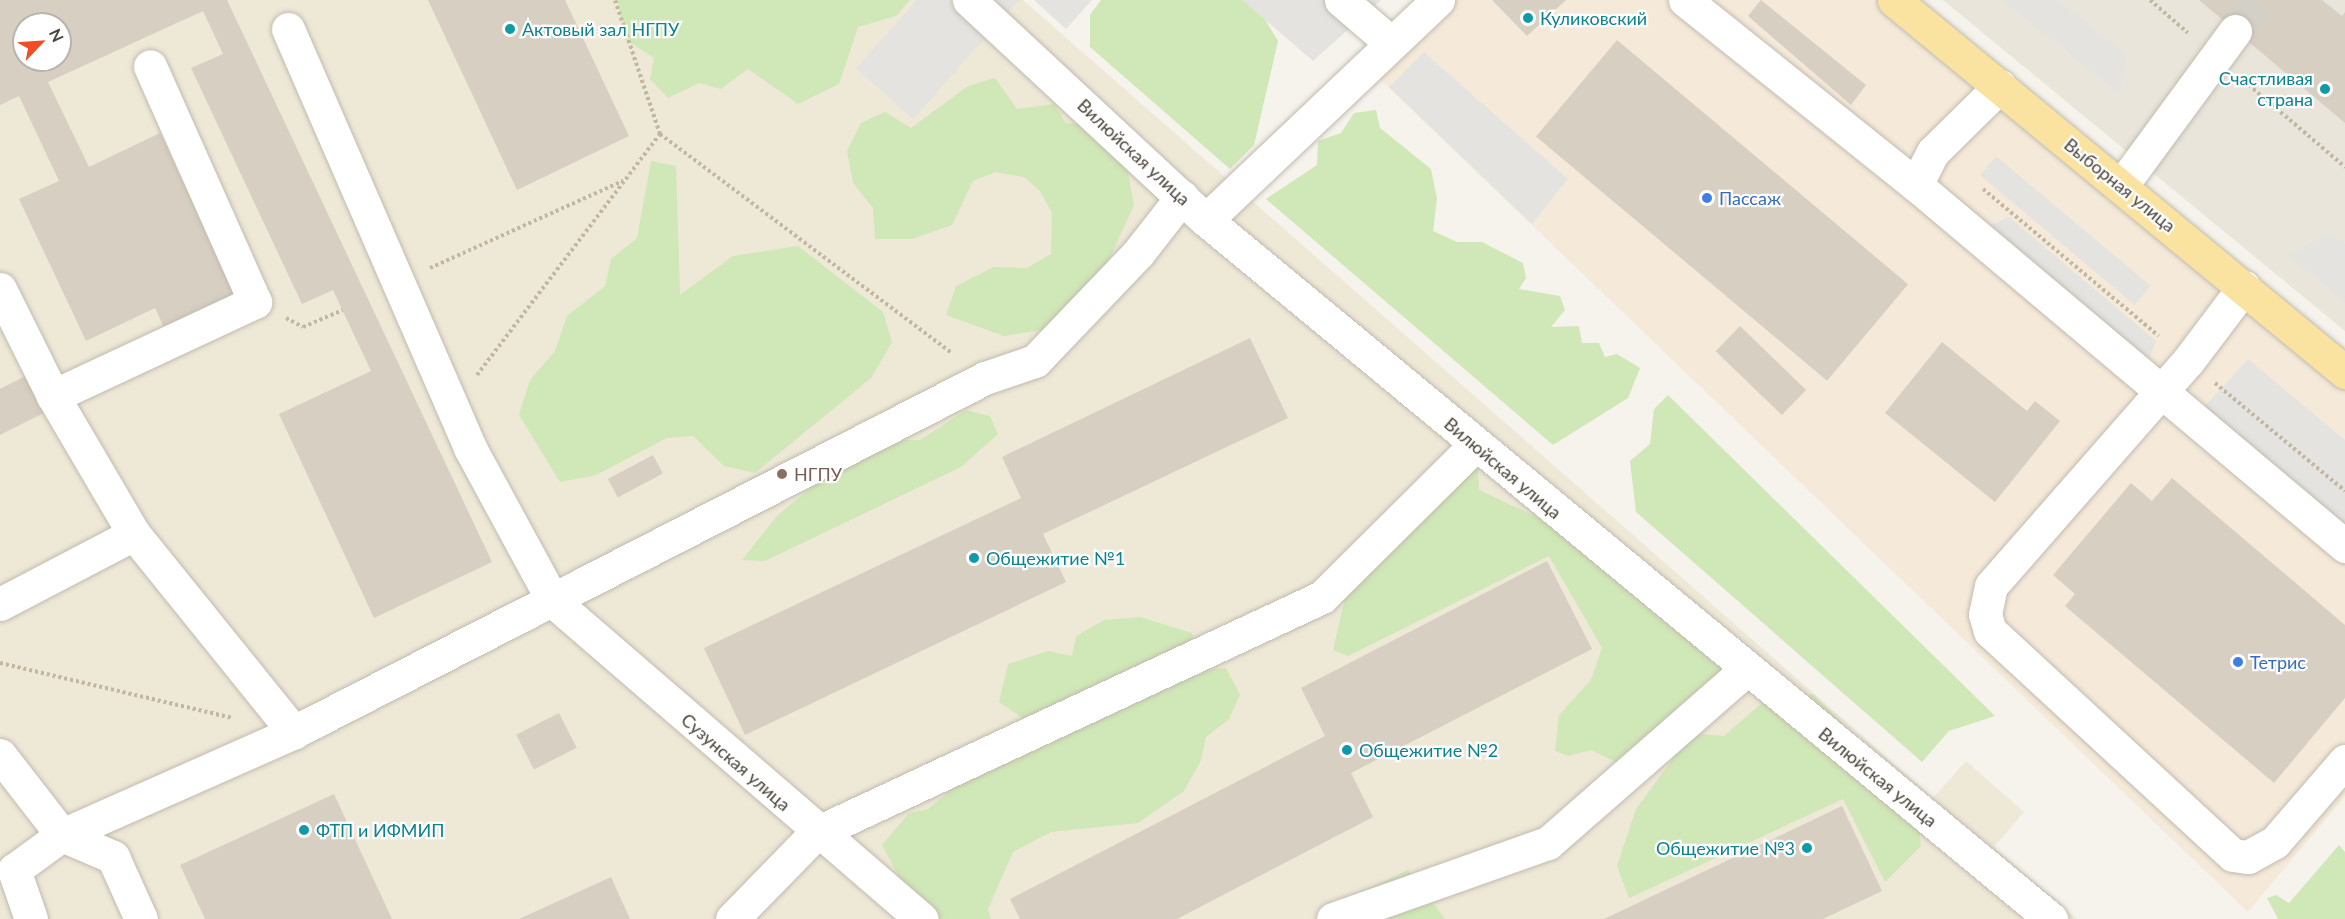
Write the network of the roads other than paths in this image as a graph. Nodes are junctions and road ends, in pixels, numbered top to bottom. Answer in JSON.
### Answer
{"nodes":[{"id":1,"x":969,"y":0,"type":"edge"},
{"id":2,"x":1341,"y":0,"type":"edge"},
{"id":3,"x":1438,"y":0,"type":"edge"},
{"id":4,"x":1685,"y":0,"type":"edge"},
{"id":5,"x":1894,"y":0,"type":"edge"},
{"id":6,"x":288,"y":29,"type":"dead end"},
{"id":7,"x":2235,"y":31,"type":"tunnel mouth"},
{"id":8,"x":1391,"y":43,"type":"junction"},
{"id":9,"x":150,"y":66,"type":"dead end"},
{"id":10,"x":2000,"y":87,"type":"junction"},
{"id":11,"x":1916,"y":185,"type":"junction"},
{"id":12,"x":2122,"y":185,"type":"junction"},
{"id":13,"x":1182,"y":197,"type":"junction"},
{"id":14,"x":1206,"y":220,"type":"junction"},
{"id":15,"x":2244,"y":288,"type":"junction"},
{"id":16,"x":0,"y":289,"type":"edge"},
{"id":17,"x":2345,"y":372,"type":"edge"},
{"id":18,"x":2158,"y":391,"type":"junction"},
{"id":19,"x":53,"y":396,"type":"junction"},
{"id":20,"x":1475,"y":445,"type":"junction"},
{"id":21,"x":134,"y":534,"type":"junction"},
{"id":22,"x":2345,"y":546,"type":"edge"},
{"id":23,"x":553,"y":601,"type":"junction"},
{"id":24,"x":0,"y":604,"type":"edge"},
{"id":25,"x":1747,"y":669,"type":"junction"},
{"id":26,"x":294,"y":732,"type":"junction"},
{"id":27,"x":0,"y":755,"type":"edge"},
{"id":28,"x":2345,"y":761,"type":"edge"},
{"id":29,"x":816,"y":833,"type":"junction"},
{"id":30,"x":62,"y":835,"type":"junction"},
{"id":31,"x":31,"y":919,"type":"edge"},
{"id":32,"x":141,"y":919,"type":"edge"},
{"id":33,"x":732,"y":919,"type":"edge"},
{"id":34,"x":922,"y":919,"type":"edge"},
{"id":35,"x":1333,"y":919,"type":"edge"},
{"id":36,"x":2051,"y":919,"type":"edge"}],
"edges":[{"from":1,"to":13,"type":"street","name":"Вилюйская улица"},
{"from":2,"to":8,"type":"street"},
{"from":3,"to":8,"type":"street"},
{"from":4,"to":11,"type":"street"},
{"from":5,"to":10,"type":"main road","name":"Выборная улица"},
{"from":6,"to":23,"type":"street"},
{"from":7,"to":12,"type":"street"},
{"from":8,"to":14,"type":"street"},
{"from":9,"to":19,"type":"street"},
{"from":10,"to":11,"type":"street"},
{"from":10,"to":12,"type":"main road","name":"Выборная улица"},
{"from":11,"to":18,"type":"street"},
{"from":12,"to":15,"type":"main road","name":"Выборная улица"},
{"from":13,"to":14,"type":"street","name":"Вилюйская улица"},
{"from":13,"to":23,"type":"street"},
{"from":14,"to":20,"type":"street","name":"Вилюйская улица"},
{"from":15,"to":17,"type":"main road","name":"Выборная улица"},
{"from":15,"to":18,"type":"street"},
{"from":16,"to":19,"type":"street"},
{"from":18,"to":22,"type":"street"},
{"from":18,"to":28,"type":"street"},
{"from":19,"to":21,"type":"street"},
{"from":20,"to":25,"type":"street","name":"Вилюйская улица"},
{"from":20,"to":29,"type":"street"},
{"from":21,"to":24,"type":"street"},
{"from":21,"to":26,"type":"street"},
{"from":23,"to":26,"type":"street"},
{"from":23,"to":29,"type":"street","name":"Сузунская улица"},
{"from":25,"to":35,"type":"street"},
{"from":25,"to":36,"type":"street","name":"Вилюйская улица"},
{"from":26,"to":30,"type":"street"},
{"from":27,"to":30,"type":"street"},
{"from":29,"to":33,"type":"street"},
{"from":29,"to":34,"type":"street","name":"Сузунская улица"},
{"from":30,"to":31,"type":"street"},
{"from":30,"to":32,"type":"street"}]}
